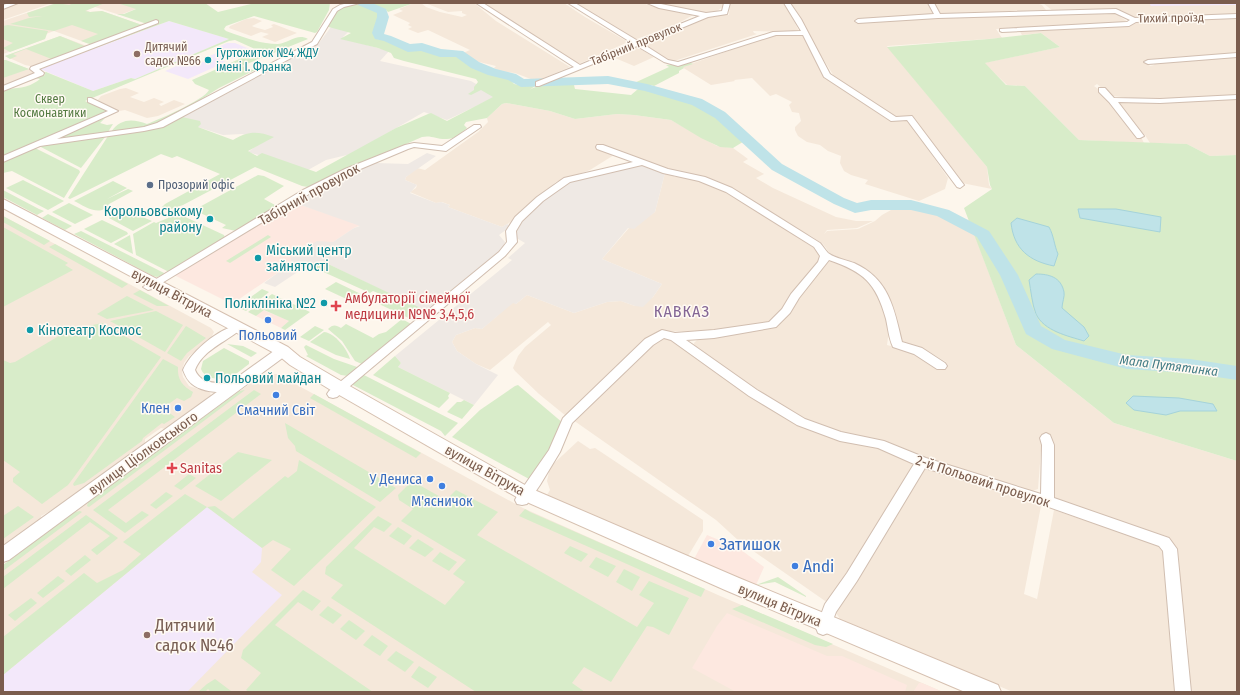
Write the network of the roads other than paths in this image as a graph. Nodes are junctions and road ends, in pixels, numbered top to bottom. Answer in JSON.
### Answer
{"nodes":[{"id":1,"x":15,"y":3,"type":"edge"},
{"id":2,"x":357,"y":3,"type":"edge"},
{"id":3,"x":479,"y":3,"type":"edge"},
{"id":4,"x":571,"y":3,"type":"edge"},
{"id":5,"x":650,"y":3,"type":"edge"},
{"id":6,"x":727,"y":3,"type":"edge"},
{"id":7,"x":787,"y":3,"type":"edge"},
{"id":8,"x":931,"y":3,"type":"edge"},
{"id":9,"x":344,"y":4,"type":"edge"},
{"id":10,"x":3,"y":7,"type":"edge"},
{"id":11,"x":707,"y":15,"type":"junction"},
{"id":12,"x":938,"y":16,"type":"junction"},
{"id":13,"x":1237,"y":16,"type":"edge"},
{"id":14,"x":1134,"y":20,"type":"junction"},
{"id":15,"x":858,"y":21,"type":"dead end"},
{"id":16,"x":156,"y":22,"type":"dead end"},
{"id":17,"x":1002,"y":30,"type":"dead end"},
{"id":18,"x":805,"y":33,"type":"junction"},
{"id":19,"x":636,"y":43,"type":"junction"},
{"id":20,"x":1237,"y":55,"type":"edge"},
{"id":21,"x":1148,"y":62,"type":"dead end"},
{"id":22,"x":579,"y":67,"type":"junction"},
{"id":23,"x":539,"y":84,"type":"dead end"},
{"id":24,"x":3,"y":89,"type":"edge"},
{"id":25,"x":1102,"y":90,"type":"dead end"},
{"id":26,"x":1237,"y":97,"type":"edge"},
{"id":27,"x":91,"y":100,"type":"dead end"},
{"id":28,"x":1112,"y":100,"type":"junction"},
{"id":29,"x":477,"y":127,"type":"dead end"},
{"id":30,"x":1140,"y":136,"type":"dead end"},
{"id":31,"x":37,"y":144,"type":"junction"},
{"id":32,"x":600,"y":147,"type":"dead end"},
{"id":33,"x":3,"y":159,"type":"edge"},
{"id":34,"x":640,"y":163,"type":"junction"},
{"id":35,"x":960,"y":185,"type":"dead end"},
{"id":36,"x":3,"y":203,"type":"edge"},
{"id":37,"x":3,"y":209,"type":"edge"},
{"id":38,"x":825,"y":256,"type":"junction"},
{"id":39,"x":151,"y":285,"type":"junction"},
{"id":40,"x":232,"y":331,"type":"junction"},
{"id":41,"x":675,"y":337,"type":"junction"},
{"id":42,"x":280,"y":353,"type":"junction"},
{"id":43,"x":941,"y":366,"type":"dead end"},
{"id":44,"x":231,"y":388,"type":"junction"},
{"id":45,"x":336,"y":391,"type":"junction"},
{"id":46,"x":1046,"y":438,"type":"dead end"},
{"id":47,"x":922,"y":462,"type":"junction"},
{"id":48,"x":524,"y":497,"type":"junction"},
{"id":49,"x":1047,"y":502,"type":"junction"},
{"id":50,"x":3,"y":555,"type":"edge"},
{"id":51,"x":823,"y":627,"type":"junction"},
{"id":52,"x":969,"y":692,"type":"edge"},
{"id":53,"x":990,"y":692,"type":"edge"},
{"id":54,"x":1183,"y":692,"type":"edge"}],
"edges":[{"from":1,"to":10,"type":"street"},
{"from":2,"to":9,"type":"street"},
{"from":3,"to":22,"type":"street"},
{"from":4,"to":19,"type":"street"},
{"from":5,"to":11,"type":"street"},
{"from":6,"to":11,"type":"street","name":"Табірний провулок"},
{"from":7,"to":18,"type":"street"},
{"from":8,"to":12,"type":"street"},
{"from":9,"to":31,"type":"street"},
{"from":11,"to":19,"type":"street","name":"Табірний провулок"},
{"from":12,"to":14,"type":"street","name":"Тихий проїзд"},
{"from":12,"to":15,"type":"street","name":"Тихий проїзд"},
{"from":13,"to":14,"type":"street","name":"Тихий проїзд"},
{"from":14,"to":17,"type":"street"},
{"from":16,"to":24,"type":"street"},
{"from":18,"to":19,"type":"street"},
{"from":18,"to":35,"type":"street"},
{"from":19,"to":22,"type":"street","name":"Табірний провулок"},
{"from":20,"to":21,"type":"street"},
{"from":22,"to":23,"type":"street","name":"Табірний провулок"},
{"from":25,"to":28,"type":"street"},
{"from":26,"to":28,"type":"street"},
{"from":27,"to":31,"type":"street"},
{"from":28,"to":30,"type":"street"},
{"from":29,"to":39,"type":"street","name":"Табірний провулок"},
{"from":31,"to":33,"type":"street"},
{"from":32,"to":34,"type":"street"},
{"from":34,"to":38,"type":"street"},
{"from":34,"to":45,"type":"street"},
{"from":36,"to":39,"type":"main road","name":"вулиця Вітрука"},
{"from":37,"to":39,"type":"main road","name":"вулиця Вітрука"},
{"from":38,"to":41,"type":"street"},
{"from":38,"to":43,"type":"street"},
{"from":39,"to":40,"type":"main road","name":"вулиця Вітрука"},
{"from":39,"to":42,"type":"main road","name":"вулиця Вітрука"},
{"from":40,"to":42,"type":"main road","name":"вулиця Вітрука"},
{"from":40,"to":44,"type":"street"},
{"from":41,"to":47,"type":"street","name":"2-й Польовий провулок"},
{"from":41,"to":48,"type":"street"},
{"from":42,"to":44,"type":"street","name":"вулиця Ціолковського"},
{"from":42,"to":45,"type":"main road","name":"вулиця Вітрука"},
{"from":44,"to":50,"type":"street","name":"вулиця Ціолковського"},
{"from":45,"to":48,"type":"main road","name":"вулиця Вітрука"},
{"from":46,"to":49,"type":"street"},
{"from":47,"to":49,"type":"street","name":"2-й Польовий провулок"},
{"from":47,"to":51,"type":"street"},
{"from":48,"to":51,"type":"main road","name":"вулиця Вітрука"},
{"from":49,"to":54,"type":"street","name":"2-й Польовий провулок"},
{"from":51,"to":52,"type":"main road","name":"вулиця Вітрука"},
{"from":51,"to":53,"type":"main road","name":"вулиця Вітрука"}]}
